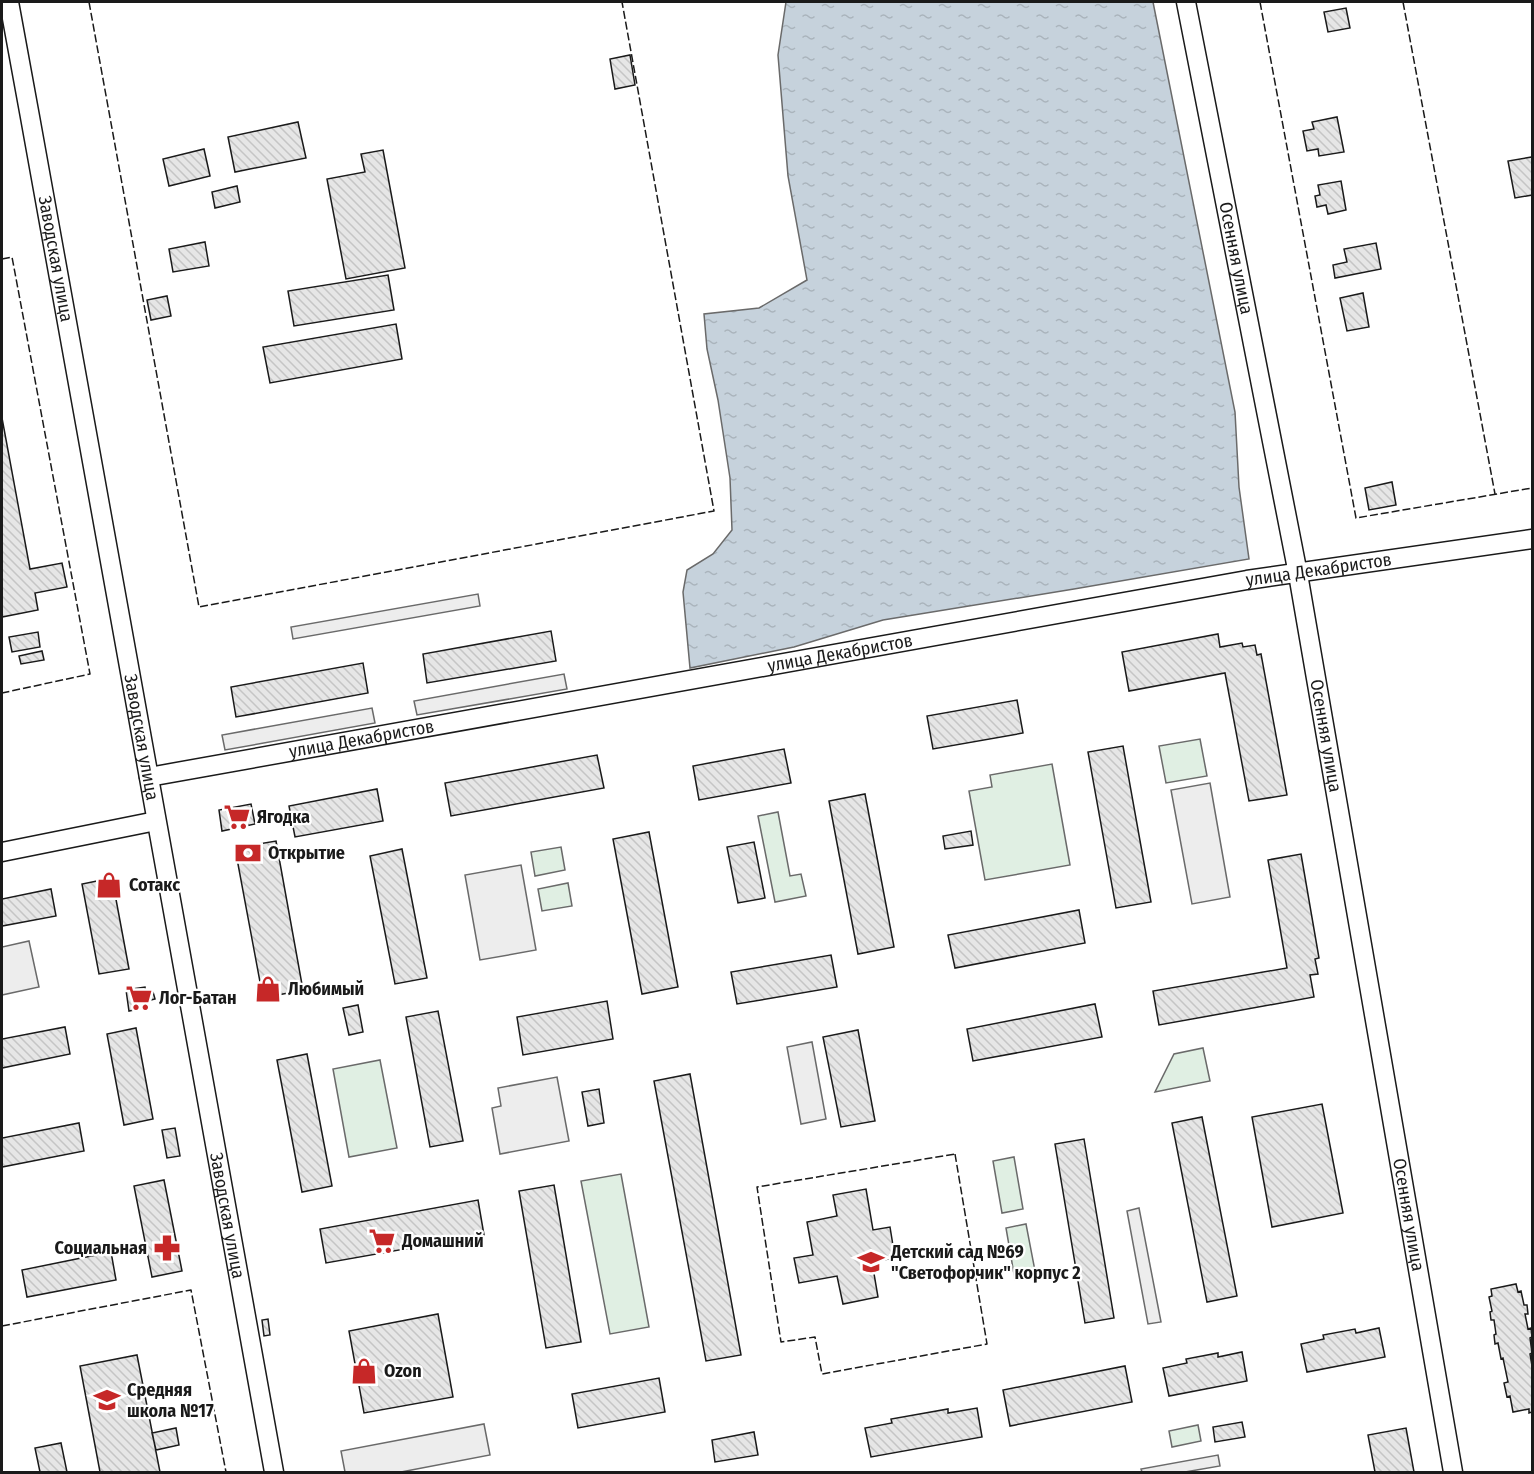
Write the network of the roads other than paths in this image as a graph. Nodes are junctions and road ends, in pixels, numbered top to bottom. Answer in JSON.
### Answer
{"nodes":[{"id":1,"x":9,"y":2,"type":"edge"},
{"id":2,"x":1186,"y":2,"type":"edge"},
{"id":3,"x":1533,"y":539,"type":"edge"},
{"id":4,"x":1298,"y":574,"type":"junction"},
{"id":5,"x":149,"y":777,"type":"junction"},
{"id":6,"x":156,"y":821,"type":"junction"},
{"id":7,"x":2,"y":852,"type":"edge"},
{"id":8,"x":274,"y":1473,"type":"edge"},
{"id":9,"x":1453,"y":1473,"type":"edge"}],
"edges":[{"from":1,"to":5,"type":"street","name":"Заводская улица"},
{"from":2,"to":4,"type":"street","name":"Осенняя улица"},
{"from":3,"to":4,"type":"street","name":"улица Декабристов"},
{"from":4,"to":5,"type":"street","name":"улица Декабристов"},
{"from":4,"to":9,"type":"street","name":"Осенняя улица"},
{"from":5,"to":6,"type":"street","name":"Заводская улица"},
{"from":6,"to":7,"type":"street"},
{"from":6,"to":8,"type":"street","name":"Заводская улица"}]}
